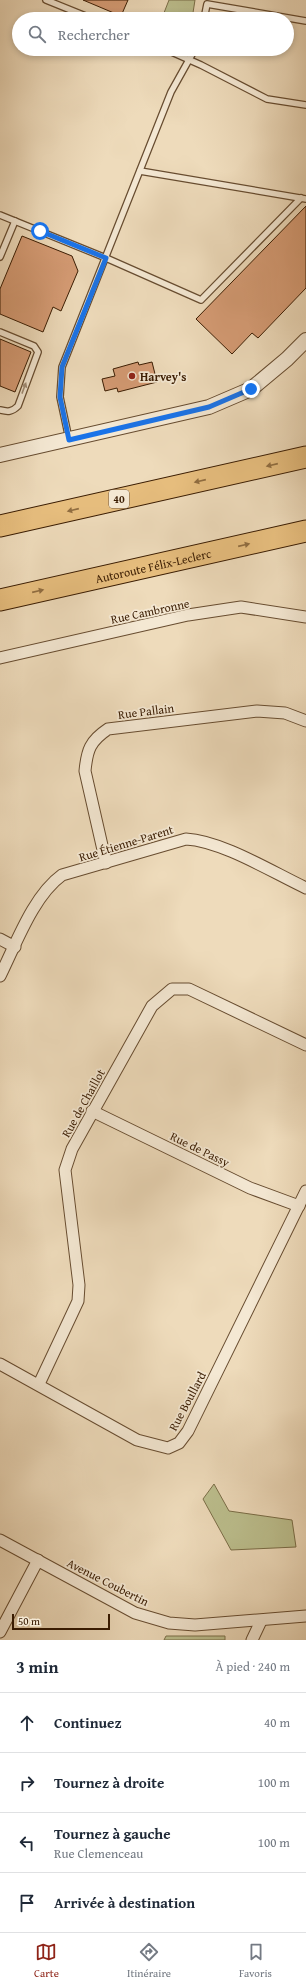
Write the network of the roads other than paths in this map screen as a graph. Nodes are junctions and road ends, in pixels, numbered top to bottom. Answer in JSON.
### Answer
{"nodes":[{"id":1,"x":46,"y":0,"type":"edge"},
{"id":2,"x":76,"y":12,"type":"edge"},
{"id":3,"x":205,"y":12,"type":"edge"},
{"id":4,"x":254,"y":12,"type":"edge"},
{"id":5,"x":294,"y":19,"type":"edge"},
{"id":6,"x":306,"y":21,"type":"edge"},
{"id":7,"x":182,"y":56,"type":"edge"},
{"id":8,"x":192,"y":56,"type":"edge"},
{"id":9,"x":190,"y":59,"type":"junction"},
{"id":10,"x":306,"y":105,"type":"edge"},
{"id":11,"x":140,"y":170,"type":"junction"},
{"id":12,"x":303,"y":198,"type":"edge"},
{"id":13,"x":0,"y":215,"type":"edge"},
{"id":14,"x":15,"y":221,"type":"junction"},
{"id":15,"x":0,"y":257,"type":"edge"},
{"id":16,"x":106,"y":258,"type":"junction"},
{"id":17,"x":0,"y":332,"type":"edge"},
{"id":18,"x":306,"y":340,"type":"edge"},
{"id":19,"x":0,"y":410,"type":"edge"},
{"id":20,"x":69,"y":440,"type":"junction"},
{"id":21,"x":0,"y":455,"type":"edge"},
{"id":22,"x":306,"y":458,"type":"edge"},
{"id":23,"x":0,"y":526,"type":"edge"},
{"id":24,"x":306,"y":531,"type":"edge"},
{"id":25,"x":0,"y":600,"type":"edge"},
{"id":26,"x":306,"y":617,"type":"edge"},
{"id":27,"x":0,"y":658,"type":"edge"},
{"id":28,"x":306,"y":721,"type":"edge"},
{"id":29,"x":106,"y":863,"type":"junction"},
{"id":30,"x":306,"y":888,"type":"edge"},
{"id":31,"x":0,"y":939,"type":"edge"},
{"id":32,"x":15,"y":947,"type":"junction"},
{"id":33,"x":0,"y":976,"type":"edge"},
{"id":34,"x":306,"y":1045,"type":"edge"},
{"id":35,"x":92,"y":1111,"type":"junction"},
{"id":36,"x":306,"y":1191,"type":"edge"},
{"id":37,"x":298,"y":1206,"type":"junction"},
{"id":38,"x":0,"y":1364,"type":"edge"},
{"id":39,"x":39,"y":1384,"type":"junction"},
{"id":40,"x":0,"y":1540,"type":"edge"},
{"id":41,"x":38,"y":1560,"type":"junction"},
{"id":42,"x":306,"y":1616,"type":"edge"},
{"id":43,"x":261,"y":1621,"type":"junction"},
{"id":44,"x":0,"y":1632,"type":"edge"},
{"id":45,"x":252,"y":1640,"type":"edge"}],
"edges":[{"from":1,"to":2,"type":"lane"},
{"from":3,"to":4,"type":"lane"},
{"from":5,"to":6,"type":"lane"},
{"from":7,"to":9,"type":"lane"},
{"from":8,"to":9,"type":"lane"},
{"from":9,"to":10,"type":"lane"},
{"from":9,"to":11,"type":"lane"},
{"from":11,"to":12,"type":"lane"},
{"from":11,"to":16,"type":"lane"},
{"from":12,"to":16,"type":"lane"},
{"from":13,"to":14,"type":"lane"},
{"from":14,"to":15,"type":"lane"},
{"from":14,"to":16,"type":"lane"},
{"from":16,"to":20,"type":"lane"},
{"from":19,"to":17,"type":"lane","one_way":true},
{"from":18,"to":20,"type":"street"},
{"from":20,"to":21,"type":"street"},
{"from":22,"to":23,"type":"highway","number":"40","one_way":true},
{"from":25,"to":24,"type":"highway","name":"Autoroute Félix-Leclerc","one_way":true},
{"from":26,"to":27,"type":"street","name":"Rue Cambronne"},
{"from":28,"to":29,"type":"street","name":"Rue Pallain"},
{"from":29,"to":30,"type":"street","name":"Rue Étienne-Parent"},
{"from":29,"to":32,"type":"street","name":"Rue Étienne-Parent"},
{"from":31,"to":32,"type":"street"},
{"from":32,"to":33,"type":"street","name":"Rue Étienne-Parent"},
{"from":34,"to":35,"type":"street","name":"Rue de Chaillot"},
{"from":35,"to":37,"type":"street","name":"Rue de Passy"},
{"from":35,"to":39,"type":"street","name":"Rue de Chaillot"},
{"from":36,"to":37,"type":"street","name":"Rue Boullard"},
{"from":37,"to":39,"type":"street","name":"Rue Boullard"},
{"from":38,"to":39,"type":"street","name":"Rue Boullard"},
{"from":40,"to":41,"type":"street","name":"Avenue Coubertin"},
{"from":41,"to":43,"type":"street","name":"Avenue Coubertin"},
{"from":41,"to":44,"type":"street"},
{"from":42,"to":43,"type":"street","name":"Avenue Coubertin"},
{"from":43,"to":45,"type":"street"}]}
